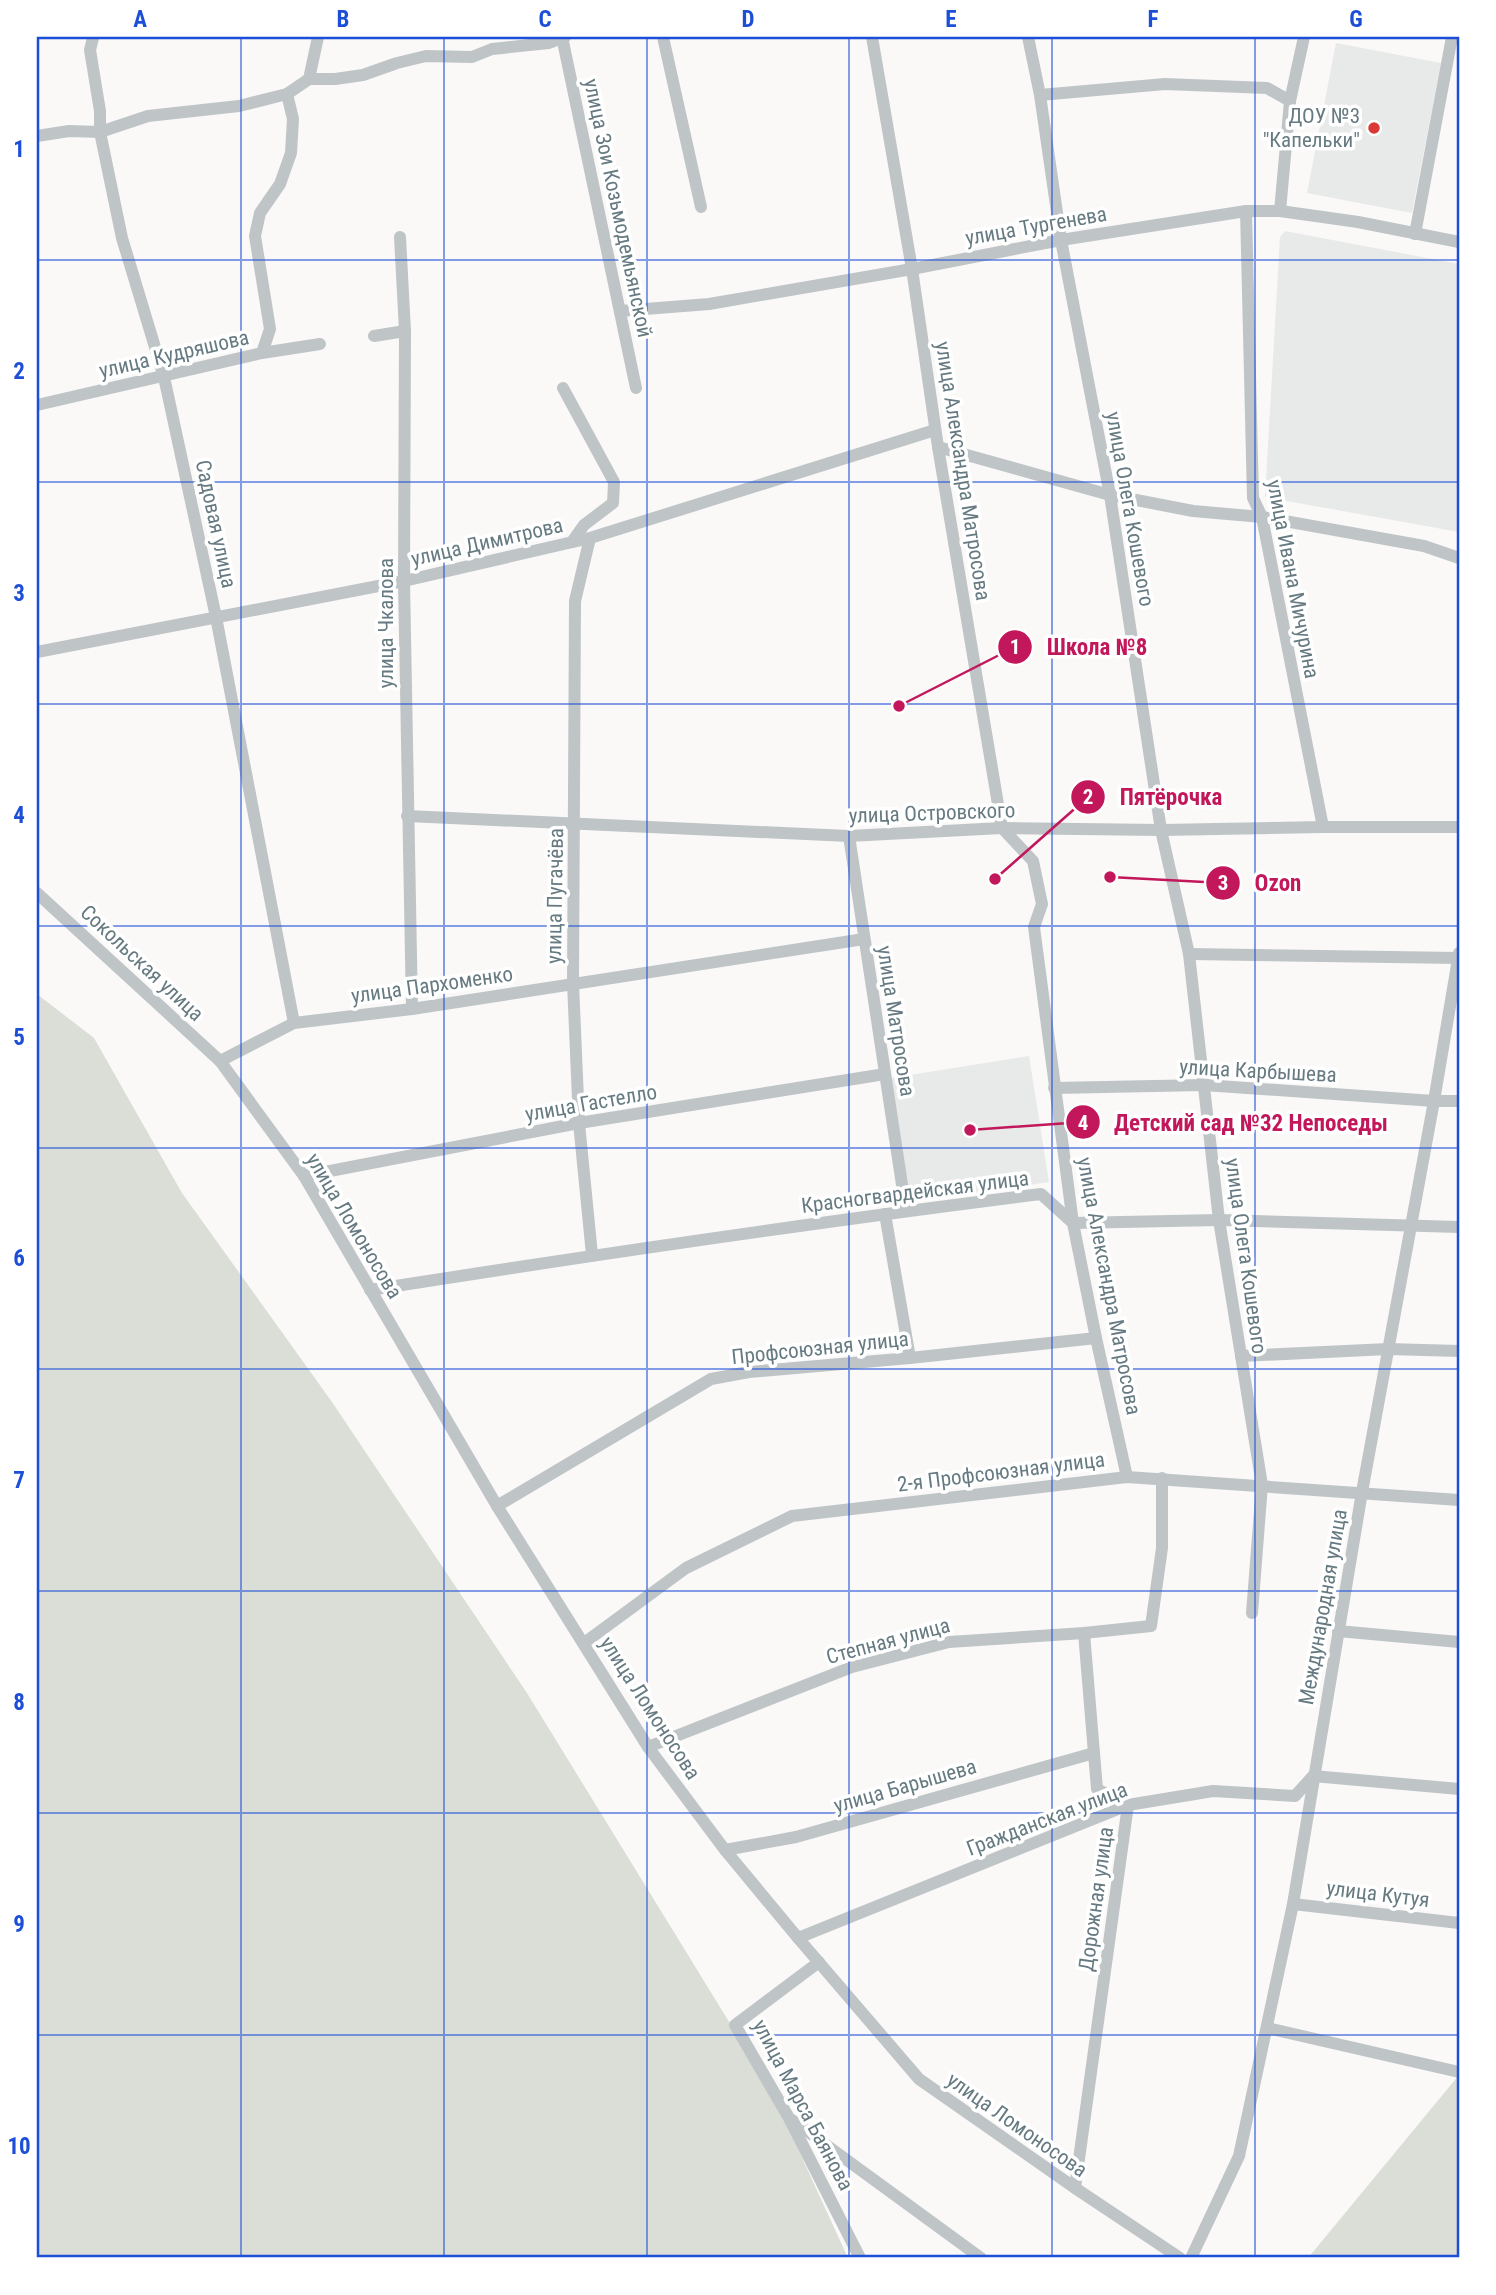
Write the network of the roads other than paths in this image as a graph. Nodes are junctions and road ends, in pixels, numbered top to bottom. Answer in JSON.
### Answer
{"nodes":[{"id":1,"x":94,"y":37,"type":"edge"},
{"id":2,"x":318,"y":37,"type":"edge"},
{"id":3,"x":563,"y":37,"type":"edge"},
{"id":4,"x":663,"y":37,"type":"edge"},
{"id":5,"x":872,"y":37,"type":"edge"},
{"id":6,"x":1028,"y":37,"type":"edge"},
{"id":7,"x":1304,"y":37,"type":"edge"},
{"id":8,"x":1452,"y":37,"type":"edge"},
{"id":9,"x":491,"y":43,"type":"edge"},
{"id":10,"x":309,"y":79,"type":"junction"},
{"id":11,"x":287,"y":94,"type":"junction"},
{"id":12,"x":1040,"y":95,"type":"junction"},
{"id":13,"x":1290,"y":102,"type":"junction"},
{"id":14,"x":100,"y":132,"type":"junction"},
{"id":15,"x":37,"y":136,"type":"edge"},
{"id":16,"x":701,"y":207,"type":"dead end"},
{"id":17,"x":1246,"y":211,"type":"junction"},
{"id":18,"x":1280,"y":211,"type":"junction"},
{"id":19,"x":1415,"y":234,"type":"junction"},
{"id":20,"x":400,"y":237,"type":"dead end"},
{"id":21,"x":1061,"y":240,"type":"junction"},
{"id":22,"x":1459,"y":242,"type":"edge"},
{"id":23,"x":912,"y":269,"type":"junction"},
{"id":24,"x":620,"y":311,"type":"junction"},
{"id":25,"x":405,"y":331,"type":"junction"},
{"id":26,"x":374,"y":336,"type":"dead end"},
{"id":27,"x":320,"y":344,"type":"dead end"},
{"id":28,"x":262,"y":353,"type":"junction"},
{"id":29,"x":164,"y":377,"type":"junction"},
{"id":30,"x":563,"y":388,"type":"dead end"},
{"id":31,"x":636,"y":388,"type":"dead end"},
{"id":32,"x":37,"y":405,"type":"edge"},
{"id":33,"x":935,"y":430,"type":"junction"},
{"id":34,"x":938,"y":447,"type":"junction"},
{"id":35,"x":1110,"y":495,"type":"junction"},
{"id":36,"x":1262,"y":517,"type":"junction"},
{"id":37,"x":590,"y":538,"type":"junction"},
{"id":38,"x":572,"y":542,"type":"junction"},
{"id":39,"x":1459,"y":558,"type":"edge"},
{"id":40,"x":404,"y":581,"type":"junction"},
{"id":41,"x":216,"y":617,"type":"junction"},
{"id":42,"x":37,"y":652,"type":"edge"},
{"id":43,"x":407,"y":816,"type":"junction"},
{"id":44,"x":575,"y":823,"type":"junction"},
{"id":45,"x":1323,"y":827,"type":"junction"},
{"id":46,"x":1459,"y":827,"type":"edge"},
{"id":47,"x":1002,"y":828,"type":"junction"},
{"id":48,"x":1161,"y":830,"type":"junction"},
{"id":49,"x":849,"y":836,"type":"junction"},
{"id":50,"x":37,"y":893,"type":"edge"},
{"id":51,"x":864,"y":939,"type":"junction"},
{"id":52,"x":1189,"y":954,"type":"junction"},
{"id":53,"x":1459,"y":956,"type":"edge"},
{"id":54,"x":573,"y":983,"type":"junction"},
{"id":55,"x":412,"y":1009,"type":"junction"},
{"id":56,"x":294,"y":1023,"type":"junction"},
{"id":57,"x":220,"y":1061,"type":"junction"},
{"id":58,"x":885,"y":1074,"type":"junction"},
{"id":59,"x":1204,"y":1085,"type":"junction"},
{"id":60,"x":1054,"y":1088,"type":"junction"},
{"id":61,"x":1434,"y":1101,"type":"junction"},
{"id":62,"x":1459,"y":1101,"type":"edge"},
{"id":63,"x":579,"y":1123,"type":"junction"},
{"id":64,"x":304,"y":1175,"type":"junction"},
{"id":65,"x":906,"y":1211,"type":"junction"},
{"id":66,"x":885,"y":1214,"type":"junction"},
{"id":67,"x":1219,"y":1220,"type":"junction"},
{"id":68,"x":1073,"y":1223,"type":"junction"},
{"id":69,"x":1411,"y":1227,"type":"junction"},
{"id":70,"x":1459,"y":1227,"type":"edge"},
{"id":71,"x":592,"y":1255,"type":"junction"},
{"id":72,"x":370,"y":1290,"type":"junction"},
{"id":73,"x":1096,"y":1338,"type":"junction"},
{"id":74,"x":1388,"y":1349,"type":"junction"},
{"id":75,"x":1459,"y":1351,"type":"edge"},
{"id":76,"x":1241,"y":1356,"type":"junction"},
{"id":77,"x":910,"y":1358,"type":"junction"},
{"id":78,"x":1127,"y":1477,"type":"junction"},
{"id":79,"x":1161,"y":1478,"type":"junction"},
{"id":80,"x":1262,"y":1485,"type":"junction"},
{"id":81,"x":1362,"y":1492,"type":"junction"},
{"id":82,"x":1459,"y":1500,"type":"edge"},
{"id":83,"x":497,"y":1506,"type":"junction"},
{"id":84,"x":1252,"y":1613,"type":"dead end"},
{"id":85,"x":1338,"y":1631,"type":"junction"},
{"id":86,"x":1084,"y":1633,"type":"junction"},
{"id":87,"x":1459,"y":1642,"type":"edge"},
{"id":88,"x":584,"y":1643,"type":"junction"},
{"id":89,"x":648,"y":1747,"type":"junction"},
{"id":90,"x":1094,"y":1752,"type":"junction"},
{"id":91,"x":1313,"y":1776,"type":"junction"},
{"id":92,"x":1459,"y":1790,"type":"edge"},
{"id":93,"x":1128,"y":1805,"type":"junction"},
{"id":94,"x":725,"y":1850,"type":"junction"},
{"id":95,"x":1293,"y":1904,"type":"junction"},
{"id":96,"x":1459,"y":1923,"type":"edge"},
{"id":97,"x":798,"y":1938,"type":"junction"},
{"id":98,"x":819,"y":1962,"type":"junction"},
{"id":99,"x":1267,"y":2028,"type":"junction"},
{"id":100,"x":1459,"y":2072,"type":"edge"},
{"id":101,"x":789,"y":2118,"type":"junction"},
{"id":102,"x":1074,"y":2188,"type":"junction"},
{"id":103,"x":860,"y":2258,"type":"edge"},
{"id":104,"x":981,"y":2258,"type":"edge"},
{"id":105,"x":1180,"y":2258,"type":"edge"},
{"id":106,"x":1191,"y":2258,"type":"edge"}],
"edges":[{"from":1,"to":14,"type":"street","name":"Садовая улица"},
{"from":2,"to":10,"type":"street"},
{"from":3,"to":9,"type":"street"},
{"from":3,"to":24,"type":"street","name":"улица Зои Козьмодемьянской"},
{"from":4,"to":16,"type":"street"},
{"from":5,"to":23,"type":"street","name":"улица Александра Матросова"},
{"from":6,"to":12,"type":"street","name":"улица Олега Кошевого"},
{"from":7,"to":13,"type":"street"},
{"from":8,"to":19,"type":"street"},
{"from":9,"to":10,"type":"street"},
{"from":10,"to":11,"type":"street"},
{"from":11,"to":14,"type":"street"},
{"from":11,"to":28,"type":"street"},
{"from":12,"to":13,"type":"street"},
{"from":12,"to":21,"type":"street","name":"улица Олега Кошевого"},
{"from":13,"to":18,"type":"street"},
{"from":14,"to":15,"type":"street"},
{"from":14,"to":29,"type":"street","name":"Садовая улица"},
{"from":17,"to":18,"type":"street","name":"улица Тургенева"},
{"from":17,"to":21,"type":"street","name":"улица Тургенева"},
{"from":17,"to":36,"type":"street","name":"улица Ивана Мичурина"},
{"from":18,"to":19,"type":"street","name":"улица Тургенева"},
{"from":19,"to":22,"type":"street","name":"улица Тургенева"},
{"from":20,"to":25,"type":"street","name":"улица Чкалова"},
{"from":21,"to":23,"type":"street","name":"улица Тургенева"},
{"from":21,"to":35,"type":"street","name":"улица Олега Кошевого"},
{"from":23,"to":24,"type":"street","name":"улица Тургенева"},
{"from":23,"to":33,"type":"street","name":"улица Александра Матросова"},
{"from":24,"to":31,"type":"street","name":"улица Зои Козьмодемьянской"},
{"from":25,"to":26,"type":"street"},
{"from":25,"to":40,"type":"street","name":"улица Чкалова"},
{"from":27,"to":28,"type":"street","name":"улица Кудряшова"},
{"from":28,"to":29,"type":"street","name":"улица Кудряшова"},
{"from":29,"to":32,"type":"street","name":"улица Кудряшова"},
{"from":29,"to":41,"type":"street","name":"Садовая улица"},
{"from":30,"to":38,"type":"street"},
{"from":33,"to":34,"type":"street","name":"улица Александра Матросова"},
{"from":33,"to":37,"type":"street","name":"улица Димитрова"},
{"from":34,"to":35,"type":"street"},
{"from":34,"to":47,"type":"street","name":"улица Александра Матросова"},
{"from":35,"to":36,"type":"street"},
{"from":35,"to":48,"type":"street","name":"улица Олега Кошевого"},
{"from":36,"to":39,"type":"street"},
{"from":36,"to":45,"type":"street","name":"улица Ивана Мичурина"},
{"from":37,"to":38,"type":"street","name":"улица Димитрова"},
{"from":37,"to":44,"type":"street","name":"улица Пугачёва"},
{"from":38,"to":40,"type":"street","name":"улица Димитрова"},
{"from":40,"to":41,"type":"street","name":"улица Димитрова"},
{"from":40,"to":43,"type":"street","name":"улица Чкалова"},
{"from":41,"to":42,"type":"street","name":"улица Димитрова"},
{"from":41,"to":56,"type":"street","name":"Садовая улица"},
{"from":43,"to":44,"type":"street","name":"улица Островского"},
{"from":43,"to":55,"type":"street","name":"улица Чкалова"},
{"from":44,"to":49,"type":"street","name":"улица Островского"},
{"from":44,"to":54,"type":"street","name":"улица Пугачёва"},
{"from":45,"to":46,"type":"street","name":"улица Островского"},
{"from":45,"to":48,"type":"street","name":"улица Островского"},
{"from":47,"to":48,"type":"street","name":"улица Островского"},
{"from":47,"to":49,"type":"street","name":"улица Островского"},
{"from":47,"to":60,"type":"street","name":"улица Александра Матросова"},
{"from":48,"to":52,"type":"street","name":"улица Олега Кошевого"},
{"from":49,"to":51,"type":"street","name":"улица Матросова"},
{"from":50,"to":57,"type":"street","name":"Сокольская улица"},
{"from":51,"to":54,"type":"street","name":"улица Пархоменко"},
{"from":51,"to":58,"type":"street","name":"улица Матросова"},
{"from":52,"to":53,"type":"street"},
{"from":52,"to":59,"type":"street","name":"улица Олега Кошевого"},
{"from":53,"to":61,"type":"street","name":"Международная улица"},
{"from":54,"to":55,"type":"street","name":"улица Пархоменко"},
{"from":54,"to":63,"type":"street","name":"улица Пугачёва"},
{"from":55,"to":56,"type":"street","name":"улица Пархоменко"},
{"from":56,"to":57,"type":"street","name":"улица Пархоменко"},
{"from":57,"to":64,"type":"street","name":"улица Ломоносова"},
{"from":58,"to":63,"type":"street","name":"улица Гастелло"},
{"from":58,"to":65,"type":"street","name":"улица Матросова"},
{"from":59,"to":60,"type":"street","name":"улица Карбышева"},
{"from":59,"to":61,"type":"street","name":"улица Карбышева"},
{"from":59,"to":67,"type":"street","name":"улица Олега Кошевого"},
{"from":60,"to":68,"type":"street","name":"улица Александра Матросова"},
{"from":61,"to":62,"type":"street","name":"улица Карбышева"},
{"from":61,"to":69,"type":"street","name":"Международная улица"},
{"from":63,"to":64,"type":"street","name":"улица Гастелло"},
{"from":63,"to":71,"type":"street","name":"улица Пугачёва"},
{"from":64,"to":72,"type":"street","name":"улица Ломоносова"},
{"from":65,"to":66,"type":"street","name":"Красногвардейская улица"},
{"from":65,"to":68,"type":"street","name":"Красногвардейская улица"},
{"from":66,"to":71,"type":"street","name":"Красногвардейская улица"},
{"from":66,"to":77,"type":"street"},
{"from":67,"to":68,"type":"street"},
{"from":67,"to":69,"type":"street"},
{"from":67,"to":76,"type":"street","name":"улица Олега Кошевого"},
{"from":68,"to":73,"type":"street","name":"улица Александра Матросова"},
{"from":69,"to":70,"type":"street"},
{"from":69,"to":74,"type":"street","name":"Международная улица"},
{"from":71,"to":72,"type":"street","name":"Красногвардейская улица"},
{"from":72,"to":83,"type":"street","name":"улица Ломоносова"},
{"from":73,"to":77,"type":"street","name":"Профсоюзная улица"},
{"from":73,"to":78,"type":"street","name":"улица Александра Матросова"},
{"from":74,"to":75,"type":"street"},
{"from":74,"to":76,"type":"street"},
{"from":74,"to":81,"type":"street","name":"Международная улица"},
{"from":76,"to":80,"type":"street","name":"улица Олега Кошевого"},
{"from":77,"to":83,"type":"street","name":"Профсоюзная улица"},
{"from":78,"to":79,"type":"street","name":"2-я Профсоюзная улица"},
{"from":78,"to":88,"type":"street","name":"2-я Профсоюзная улица"},
{"from":79,"to":80,"type":"street","name":"2-я Профсоюзная улица"},
{"from":79,"to":86,"type":"street","name":"Степная улица"},
{"from":80,"to":81,"type":"street","name":"2-я Профсоюзная улица"},
{"from":80,"to":84,"type":"street","name":"улица Олега Кошевого"},
{"from":81,"to":82,"type":"street","name":"2-я Профсоюзная улица"},
{"from":81,"to":85,"type":"street","name":"Международная улица"},
{"from":83,"to":88,"type":"street","name":"улица Ломоносова"},
{"from":85,"to":87,"type":"street"},
{"from":85,"to":91,"type":"street","name":"Международная улица"},
{"from":86,"to":89,"type":"street","name":"Степная улица"},
{"from":86,"to":90,"type":"street","name":"Дорожная улица"},
{"from":88,"to":89,"type":"street","name":"улица Ломоносова"},
{"from":89,"to":94,"type":"street","name":"улица Ломоносова"},
{"from":90,"to":93,"type":"street","name":"Дорожная улица"},
{"from":90,"to":94,"type":"street","name":"улица Барышева"},
{"from":91,"to":92,"type":"street"},
{"from":91,"to":93,"type":"street","name":"Гражданская улица"},
{"from":91,"to":95,"type":"street","name":"Международная улица"},
{"from":93,"to":97,"type":"street","name":"Гражданская улица"},
{"from":93,"to":102,"type":"street","name":"Дорожная улица"},
{"from":94,"to":97,"type":"street","name":"улица Ломоносова"},
{"from":95,"to":96,"type":"street","name":"улица Кутуя"},
{"from":95,"to":99,"type":"street","name":"Международная улица"},
{"from":97,"to":98,"type":"street","name":"улица Ломоносова"},
{"from":98,"to":101,"type":"street","name":"улица Марса Баянова"},
{"from":98,"to":102,"type":"street","name":"улица Ломоносова"},
{"from":99,"to":100,"type":"street"},
{"from":99,"to":106,"type":"street","name":"Международная улица"},
{"from":101,"to":103,"type":"street","name":"улица Марса Баянова"},
{"from":101,"to":104,"type":"street"},
{"from":102,"to":105,"type":"street","name":"улица Ломоносова"}]}
